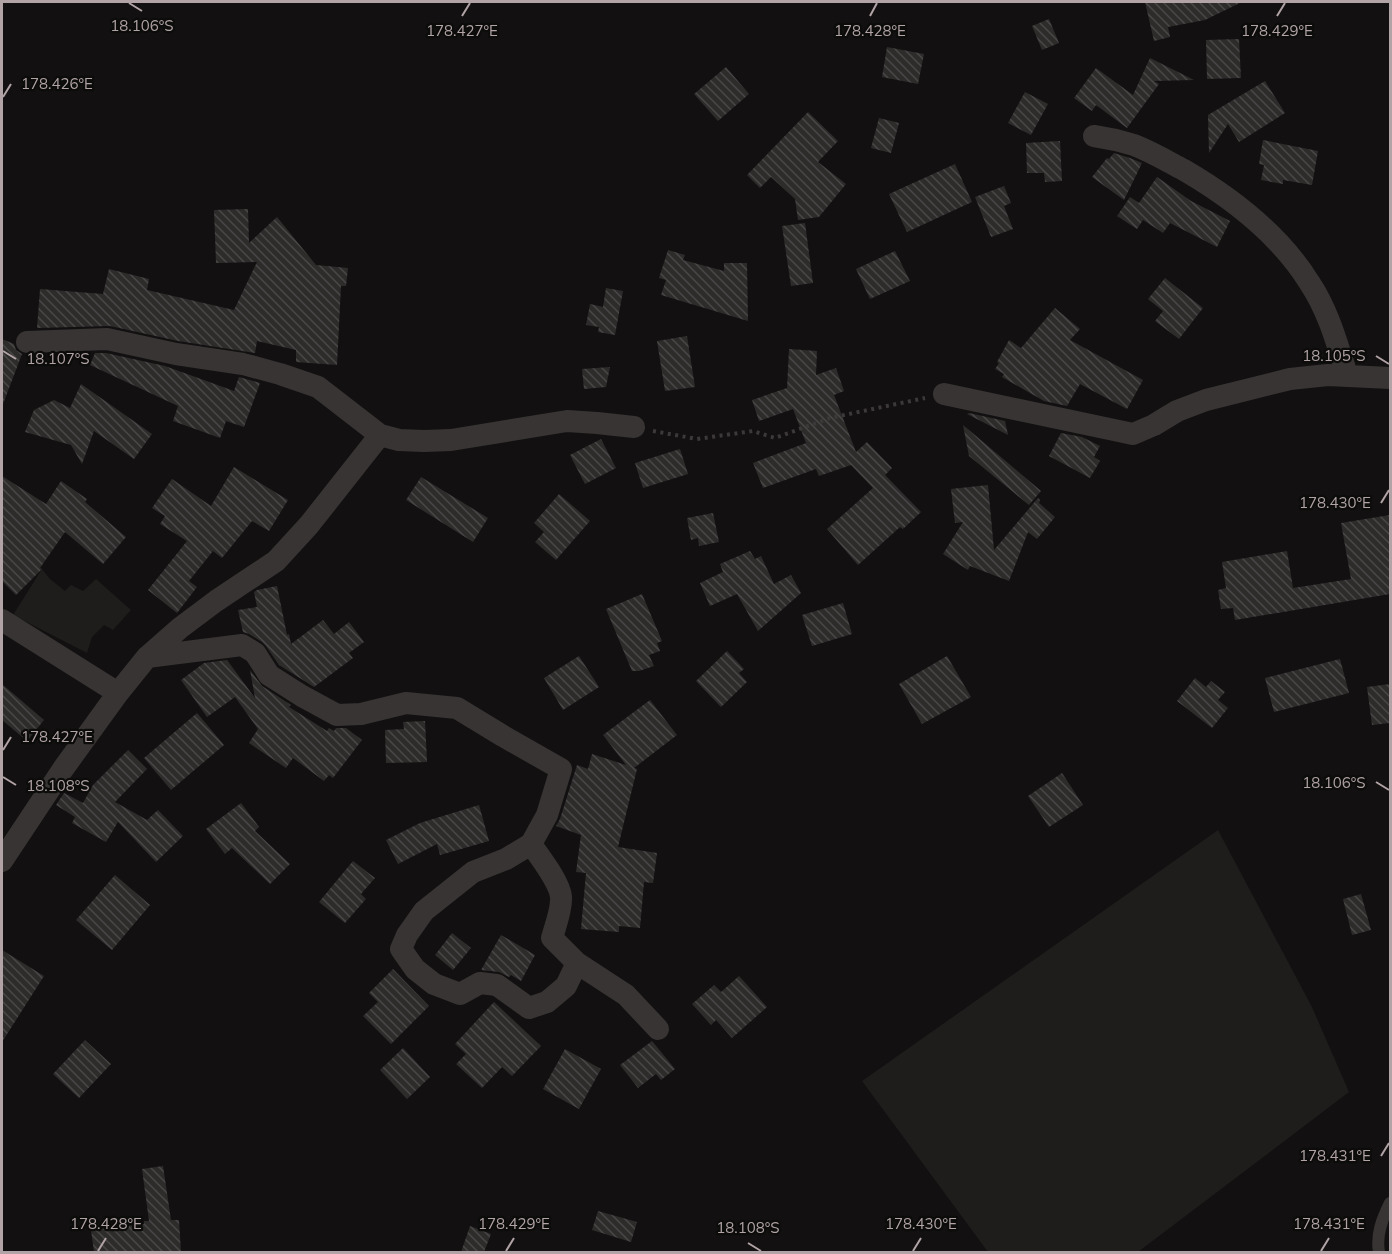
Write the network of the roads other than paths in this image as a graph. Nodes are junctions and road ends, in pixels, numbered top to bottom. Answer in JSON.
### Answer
{"nodes":[{"id":1,"x":1094,"y":136,"type":"dead end"},
{"id":2,"x":27,"y":342,"type":"dead end"},
{"id":3,"x":1347,"y":375,"type":"junction"},
{"id":4,"x":1390,"y":378,"type":"edge"},
{"id":5,"x":944,"y":394,"type":"road end"},
{"id":6,"x":634,"y":427,"type":"road end"},
{"id":7,"x":380,"y":435,"type":"junction"},
{"id":8,"x":2,"y":621,"type":"edge"},
{"id":9,"x":147,"y":657,"type":"junction"},
{"id":10,"x":118,"y":693,"type":"junction"},
{"id":11,"x":531,"y":844,"type":"junction"},
{"id":12,"x":2,"y":861,"type":"edge"},
{"id":13,"x":577,"y":963,"type":"junction"},
{"id":14,"x":658,"y":1029,"type":"dead end"},
{"id":15,"x":1390,"y":1203,"type":"edge"},
{"id":16,"x":1379,"y":1252,"type":"edge"}],
"edges":[{"from":1,"to":3,"type":"street"},
{"from":2,"to":7,"type":"street"},
{"from":3,"to":4,"type":"street"},
{"from":3,"to":5,"type":"street"},
{"from":6,"to":7,"type":"street"},
{"from":7,"to":9,"type":"street"},
{"from":8,"to":10,"type":"street"},
{"from":9,"to":10,"type":"street"},
{"from":9,"to":11,"type":"street"},
{"from":10,"to":12,"type":"street"},
{"from":11,"to":13,"type":"street"},
{"from":11,"to":13,"type":"street"},
{"from":13,"to":14,"type":"street"},
{"from":15,"to":16,"type":"lane"}]}
